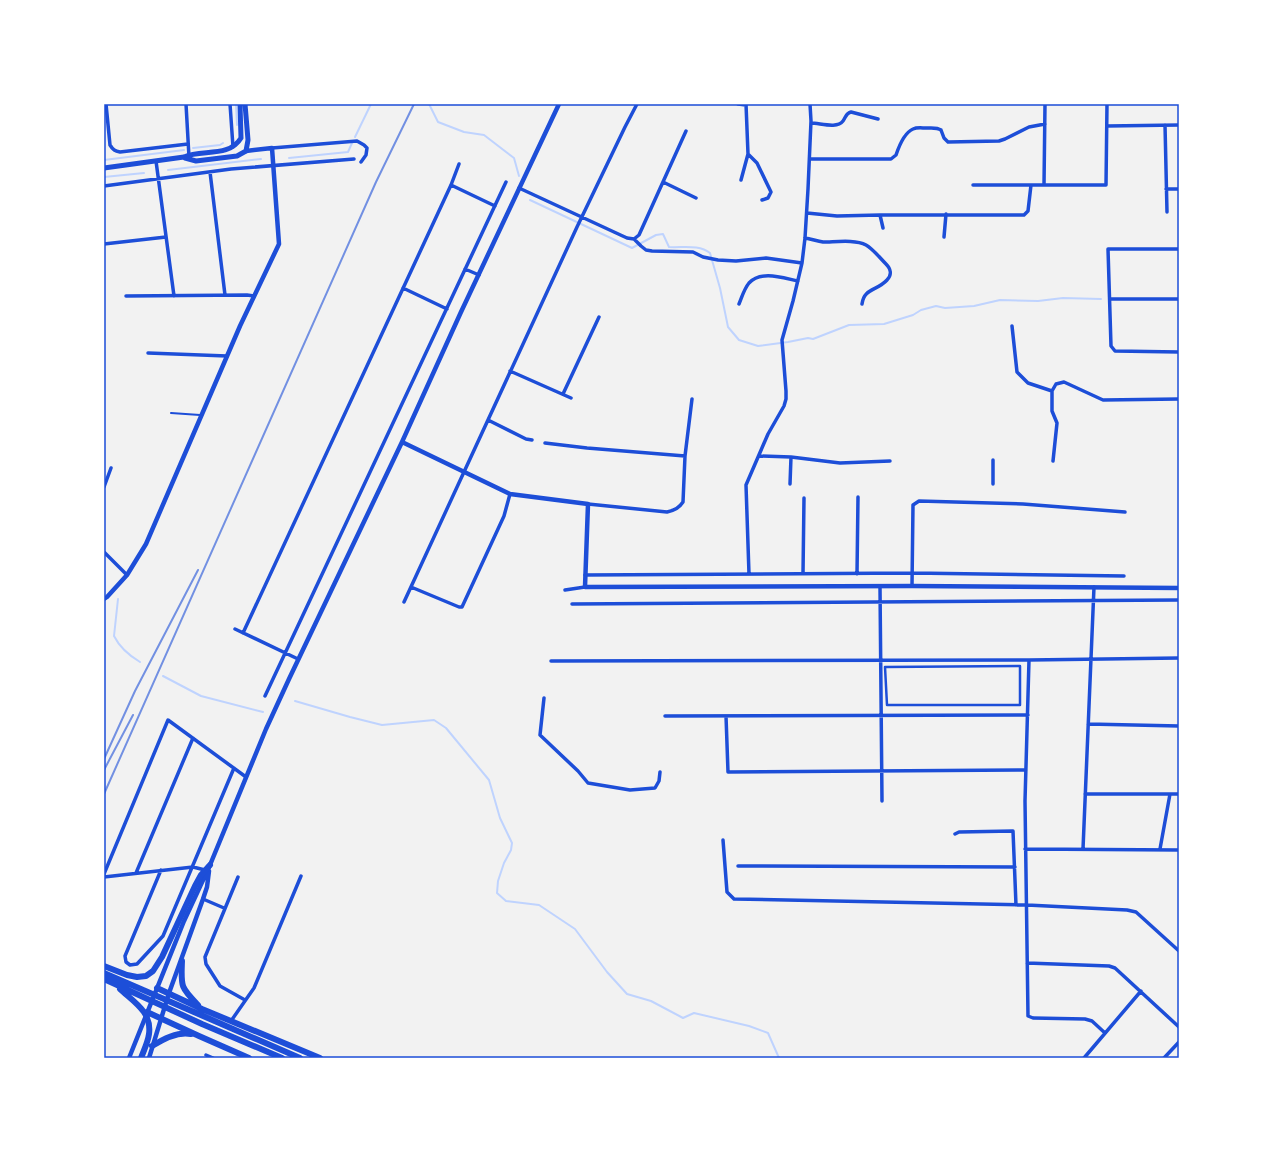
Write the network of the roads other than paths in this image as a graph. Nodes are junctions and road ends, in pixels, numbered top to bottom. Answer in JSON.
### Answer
{"nodes":[{"id":1,"x":106,"y":104,"type":"edge"},
{"id":2,"x":186,"y":104,"type":"edge"},
{"id":3,"x":230,"y":104,"type":"edge"},
{"id":4,"x":240,"y":104,"type":"edge"},
{"id":5,"x":245,"y":104,"type":"edge"},
{"id":6,"x":559,"y":104,"type":"edge"},
{"id":7,"x":637,"y":104,"type":"edge"},
{"id":8,"x":738,"y":104,"type":"edge"},
{"id":9,"x":810,"y":104,"type":"edge"},
{"id":10,"x":1045,"y":104,"type":"edge"},
{"id":11,"x":1107,"y":104,"type":"edge"},
{"id":12,"x":746,"y":105,"type":"edge"},
{"id":13,"x":878,"y":119,"type":"dead end"},
{"id":14,"x":811,"y":122,"type":"junction"},
{"id":15,"x":1045,"y":124,"type":"junction"},
{"id":16,"x":1165,"y":125,"type":"junction"},
{"id":17,"x":1179,"y":125,"type":"edge"},
{"id":18,"x":1107,"y":126,"type":"junction"},
{"id":19,"x":686,"y":131,"type":"dead end"},
{"id":20,"x":188,"y":144,"type":"junction"},
{"id":21,"x":233,"y":147,"type":"junction"},
{"id":22,"x":272,"y":148,"type":"junction"},
{"id":23,"x":246,"y":151,"type":"junction"},
{"id":24,"x":748,"y":154,"type":"junction"},
{"id":25,"x":188,"y":157,"type":"junction"},
{"id":26,"x":354,"y":159,"type":"dead end"},
{"id":27,"x":810,"y":159,"type":"junction"},
{"id":28,"x":156,"y":161,"type":"junction"},
{"id":29,"x":361,"y":162,"type":"dead end"},
{"id":30,"x":459,"y":164,"type":"dead end"},
{"id":31,"x":273,"y":165,"type":"junction"},
{"id":32,"x":104,"y":168,"type":"edge"},
{"id":33,"x":210,"y":172,"type":"junction"},
{"id":34,"x":158,"y":179,"type":"junction"},
{"id":35,"x":741,"y":180,"type":"dead end"},
{"id":36,"x":506,"y":182,"type":"dead end"},
{"id":37,"x":663,"y":182,"type":"junction"},
{"id":38,"x":451,"y":185,"type":"junction"},
{"id":39,"x":973,"y":185,"type":"dead end"},
{"id":40,"x":1032,"y":185,"type":"junction"},
{"id":41,"x":1044,"y":185,"type":"junction"},
{"id":42,"x":104,"y":186,"type":"edge"},
{"id":43,"x":519,"y":188,"type":"junction"},
{"id":44,"x":1166,"y":189,"type":"junction"},
{"id":45,"x":1179,"y":189,"type":"edge"},
{"id":46,"x":696,"y":198,"type":"dead end"},
{"id":47,"x":762,"y":200,"type":"dead end"},
{"id":48,"x":495,"y":206,"type":"junction"},
{"id":49,"x":1167,"y":212,"type":"dead end"},
{"id":50,"x":806,"y":213,"type":"junction"},
{"id":51,"x":946,"y":214,"type":"junction"},
{"id":52,"x":880,"y":215,"type":"junction"},
{"id":53,"x":582,"y":217,"type":"junction"},
{"id":54,"x":882,"y":228,"type":"dead end"},
{"id":55,"x":166,"y":237,"type":"junction"},
{"id":56,"x":944,"y":237,"type":"dead end"},
{"id":57,"x":805,"y":238,"type":"junction"},
{"id":58,"x":634,"y":239,"type":"junction"},
{"id":59,"x":104,"y":244,"type":"edge"},
{"id":60,"x":1179,"y":249,"type":"edge"},
{"id":61,"x":802,"y":263,"type":"junction"},
{"id":62,"x":465,"y":269,"type":"junction"},
{"id":63,"x":478,"y":275,"type":"junction"},
{"id":64,"x":798,"y":281,"type":"junction"},
{"id":65,"x":403,"y":288,"type":"junction"},
{"id":66,"x":225,"y":295,"type":"junction"},
{"id":67,"x":126,"y":296,"type":"dead end"},
{"id":68,"x":174,"y":296,"type":"junction"},
{"id":69,"x":254,"y":296,"type":"junction"},
{"id":70,"x":1110,"y":299,"type":"junction"},
{"id":71,"x":1179,"y":299,"type":"edge"},
{"id":72,"x":739,"y":304,"type":"dead end"},
{"id":73,"x":862,"y":304,"type":"dead end"},
{"id":74,"x":446,"y":309,"type":"junction"},
{"id":75,"x":599,"y":317,"type":"dead end"},
{"id":76,"x":1012,"y":326,"type":"dead end"},
{"id":77,"x":1179,"y":352,"type":"edge"},
{"id":78,"x":148,"y":353,"type":"dead end"},
{"id":79,"x":227,"y":356,"type":"junction"},
{"id":80,"x":510,"y":371,"type":"junction"},
{"id":81,"x":1052,"y":391,"type":"junction"},
{"id":82,"x":563,"y":394,"type":"junction"},
{"id":83,"x":571,"y":398,"type":"dead end"},
{"id":84,"x":692,"y":399,"type":"dead end"},
{"id":85,"x":1179,"y":399,"type":"edge"},
{"id":86,"x":172,"y":413,"type":"dead end"},
{"id":87,"x":202,"y":415,"type":"junction"},
{"id":88,"x":488,"y":420,"type":"junction"},
{"id":89,"x":532,"y":440,"type":"dead end"},
{"id":90,"x":402,"y":442,"type":"junction"},
{"id":91,"x":545,"y":443,"type":"dead end"},
{"id":92,"x":685,"y":456,"type":"junction"},
{"id":93,"x":759,"y":456,"type":"junction"},
{"id":94,"x":791,"y":457,"type":"junction"},
{"id":95,"x":993,"y":460,"type":"dead end"},
{"id":96,"x":890,"y":461,"type":"dead end"},
{"id":97,"x":1053,"y":461,"type":"dead end"},
{"id":98,"x":111,"y":468,"type":"dead end"},
{"id":99,"x":464,"y":472,"type":"junction"},
{"id":100,"x":790,"y":484,"type":"dead end"},
{"id":101,"x":993,"y":484,"type":"dead end"},
{"id":102,"x":104,"y":487,"type":"edge"},
{"id":103,"x":510,"y":494,"type":"junction"},
{"id":104,"x":858,"y":497,"type":"dead end"},
{"id":105,"x":804,"y":498,"type":"dead end"},
{"id":106,"x":588,"y":504,"type":"junction"},
{"id":107,"x":1125,"y":512,"type":"dead end"},
{"id":108,"x":104,"y":552,"type":"edge"},
{"id":109,"x":912,"y":573,"type":"junction"},
{"id":110,"x":749,"y":574,"type":"junction"},
{"id":111,"x":803,"y":574,"type":"junction"},
{"id":112,"x":857,"y":574,"type":"junction"},
{"id":113,"x":127,"y":575,"type":"junction"},
{"id":114,"x":585,"y":575,"type":"junction"},
{"id":115,"x":1124,"y":576,"type":"dead end"},
{"id":116,"x":912,"y":586,"type":"junction"},
{"id":117,"x":411,"y":587,"type":"junction"},
{"id":118,"x":585,"y":587,"type":"junction"},
{"id":119,"x":880,"y":587,"type":"junction"},
{"id":120,"x":1094,"y":587,"type":"junction"},
{"id":121,"x":1179,"y":588,"type":"edge"},
{"id":122,"x":565,"y":590,"type":"dead end"},
{"id":123,"x":104,"y":599,"type":"edge"},
{"id":124,"x":1093,"y":600,"type":"junction"},
{"id":125,"x":1179,"y":600,"type":"edge"},
{"id":126,"x":880,"y":601,"type":"junction"},
{"id":127,"x":404,"y":602,"type":"dead end"},
{"id":128,"x":572,"y":604,"type":"dead end"},
{"id":129,"x":235,"y":629,"type":"dead end"},
{"id":130,"x":242,"y":633,"type":"junction"},
{"id":131,"x":285,"y":653,"type":"junction"},
{"id":132,"x":1179,"y":658,"type":"edge"},
{"id":133,"x":298,"y":659,"type":"junction"},
{"id":134,"x":880,"y":659,"type":"junction"},
{"id":135,"x":1091,"y":659,"type":"junction"},
{"id":136,"x":1029,"y":660,"type":"junction"},
{"id":137,"x":551,"y":661,"type":"dead end"},
{"id":138,"x":265,"y":696,"type":"dead end"},
{"id":139,"x":544,"y":698,"type":"dead end"},
{"id":140,"x":887,"y":705,"type":"joint"},
{"id":141,"x":881,"y":714,"type":"junction"},
{"id":142,"x":1028,"y":714,"type":"junction"},
{"id":143,"x":665,"y":716,"type":"dead end"},
{"id":144,"x":726,"y":716,"type":"junction"},
{"id":145,"x":1088,"y":724,"type":"junction"},
{"id":146,"x":1179,"y":726,"type":"edge"},
{"id":147,"x":193,"y":738,"type":"junction"},
{"id":148,"x":234,"y":768,"type":"junction"},
{"id":149,"x":1026,"y":770,"type":"junction"},
{"id":150,"x":882,"y":771,"type":"junction"},
{"id":151,"x":660,"y":772,"type":"dead end"},
{"id":152,"x":246,"y":777,"type":"junction"},
{"id":153,"x":1085,"y":794,"type":"junction"},
{"id":154,"x":1170,"y":794,"type":"junction"},
{"id":155,"x":1179,"y":794,"type":"edge"},
{"id":156,"x":882,"y":801,"type":"dead end"},
{"id":157,"x":955,"y":834,"type":"dead end"},
{"id":158,"x":723,"y":840,"type":"dead end"},
{"id":159,"x":1026,"y":849,"type":"junction"},
{"id":160,"x":1083,"y":849,"type":"junction"},
{"id":161,"x":1160,"y":849,"type":"junction"},
{"id":162,"x":1179,"y":850,"type":"edge"},
{"id":163,"x":210,"y":866,"type":"junction"},
{"id":164,"x":738,"y":866,"type":"dead end"},
{"id":165,"x":193,"y":867,"type":"junction"},
{"id":166,"x":1015,"y":867,"type":"junction"},
{"id":167,"x":161,"y":870,"type":"junction"},
{"id":168,"x":205,"y":870,"type":"junction"},
{"id":169,"x":136,"y":873,"type":"junction"},
{"id":170,"x":104,"y":875,"type":"edge"},
{"id":171,"x":301,"y":876,"type":"dead end"},
{"id":172,"x":238,"y":877,"type":"dead end"},
{"id":173,"x":203,"y":899,"type":"junction"},
{"id":174,"x":1016,"y":905,"type":"junction"},
{"id":175,"x":1027,"y":906,"type":"junction"},
{"id":176,"x":224,"y":908,"type":"junction"},
{"id":177,"x":1179,"y":950,"type":"edge"},
{"id":178,"x":182,"y":961,"type":"junction"},
{"id":179,"x":1027,"y":963,"type":"junction"},
{"id":180,"x":104,"y":966,"type":"edge"},
{"id":181,"x":104,"y":973,"type":"edge"},
{"id":182,"x":104,"y":980,"type":"edge"},
{"id":183,"x":115,"y":985,"type":"junction"},
{"id":184,"x":157,"y":988,"type":"junction"},
{"id":185,"x":1141,"y":991,"type":"junction"},
{"id":186,"x":170,"y":993,"type":"junction"},
{"id":187,"x":244,"y":1000,"type":"junction"},
{"id":188,"x":202,"y":1009,"type":"junction"},
{"id":189,"x":147,"y":1012,"type":"junction"},
{"id":190,"x":161,"y":1018,"type":"junction"},
{"id":191,"x":231,"y":1021,"type":"junction"},
{"id":192,"x":1179,"y":1027,"type":"edge"},
{"id":193,"x":1105,"y":1033,"type":"junction"},
{"id":194,"x":199,"y":1036,"type":"junction"},
{"id":195,"x":1179,"y":1042,"type":"edge"},
{"id":196,"x":152,"y":1046,"type":"junction"},
{"id":197,"x":206,"y":1055,"type":"dead end"},
{"id":198,"x":129,"y":1058,"type":"edge"},
{"id":199,"x":141,"y":1058,"type":"edge"},
{"id":200,"x":149,"y":1058,"type":"edge"},
{"id":201,"x":213,"y":1058,"type":"edge"},
{"id":202,"x":250,"y":1058,"type":"edge"},
{"id":203,"x":282,"y":1058,"type":"edge"},
{"id":204,"x":300,"y":1058,"type":"edge"},
{"id":205,"x":320,"y":1058,"type":"edge"},
{"id":206,"x":1084,"y":1058,"type":"edge"},
{"id":207,"x":1164,"y":1058,"type":"edge"}],
"edges":[{"from":1,"to":20,"type":"street"},
{"from":2,"to":20,"type":"street"},
{"from":3,"to":21,"type":"street"},
{"from":4,"to":21,"type":"main road"},
{"from":5,"to":23,"type":"main road"},
{"from":6,"to":43,"type":"street"},
{"from":7,"to":53,"type":"street"},
{"from":8,"to":12,"type":"street"},
{"from":9,"to":14,"type":"street"},
{"from":10,"to":15,"type":"street"},
{"from":11,"to":18,"type":"street"},
{"from":12,"to":24,"type":"street"},
{"from":13,"to":14,"type":"street"},
{"from":14,"to":27,"type":"street"},
{"from":15,"to":27,"type":"street"},
{"from":15,"to":41,"type":"street"},
{"from":16,"to":17,"type":"street"},
{"from":16,"to":18,"type":"street"},
{"from":16,"to":44,"type":"street"},
{"from":18,"to":41,"type":"street"},
{"from":19,"to":37,"type":"street"},
{"from":20,"to":25,"type":"street"},
{"from":21,"to":25,"type":"main road"},
{"from":22,"to":23,"type":"street"},
{"from":22,"to":29,"type":"street"},
{"from":22,"to":31,"type":"street"},
{"from":23,"to":25,"type":"main road"},
{"from":24,"to":35,"type":"street"},
{"from":24,"to":47,"type":"street"},
{"from":25,"to":28,"type":"main road"},
{"from":26,"to":31,"type":"street"},
{"from":27,"to":50,"type":"street"},
{"from":28,"to":32,"type":"main road"},
{"from":28,"to":34,"type":"street"},
{"from":30,"to":38,"type":"street"},
{"from":31,"to":33,"type":"street"},
{"from":31,"to":69,"type":"street"},
{"from":33,"to":34,"type":"street"},
{"from":33,"to":66,"type":"street"},
{"from":34,"to":42,"type":"street"},
{"from":34,"to":55,"type":"street"},
{"from":36,"to":48,"type":"street"},
{"from":37,"to":46,"type":"street"},
{"from":37,"to":58,"type":"street"},
{"from":38,"to":48,"type":"street"},
{"from":38,"to":65,"type":"street"},
{"from":39,"to":40,"type":"street"},
{"from":40,"to":41,"type":"street"},
{"from":40,"to":51,"type":"street"},
{"from":43,"to":53,"type":"street"},
{"from":43,"to":63,"type":"street"},
{"from":44,"to":45,"type":"street"},
{"from":44,"to":49,"type":"street"},
{"from":48,"to":62,"type":"street"},
{"from":50,"to":52,"type":"street"},
{"from":50,"to":57,"type":"street"},
{"from":51,"to":52,"type":"street"},
{"from":51,"to":56,"type":"street"},
{"from":52,"to":54,"type":"street"},
{"from":53,"to":58,"type":"street"},
{"from":53,"to":80,"type":"street"},
{"from":55,"to":59,"type":"street"},
{"from":55,"to":68,"type":"street"},
{"from":57,"to":61,"type":"street"},
{"from":57,"to":73,"type":"street"},
{"from":58,"to":61,"type":"street"},
{"from":60,"to":70,"type":"street"},
{"from":61,"to":64,"type":"street"},
{"from":62,"to":63,"type":"street"},
{"from":62,"to":74,"type":"street"},
{"from":63,"to":90,"type":"street"},
{"from":64,"to":72,"type":"street"},
{"from":64,"to":93,"type":"street"},
{"from":65,"to":74,"type":"street"},
{"from":65,"to":130,"type":"street"},
{"from":66,"to":68,"type":"street"},
{"from":66,"to":69,"type":"street"},
{"from":67,"to":68,"type":"street"},
{"from":69,"to":79,"type":"street"},
{"from":70,"to":71,"type":"street"},
{"from":70,"to":77,"type":"street"},
{"from":74,"to":131,"type":"street"},
{"from":75,"to":82,"type":"street"},
{"from":76,"to":81,"type":"street"},
{"from":78,"to":79,"type":"street"},
{"from":79,"to":87,"type":"street"},
{"from":80,"to":82,"type":"street"},
{"from":80,"to":88,"type":"street"},
{"from":81,"to":85,"type":"street"},
{"from":81,"to":97,"type":"street"},
{"from":82,"to":83,"type":"street"},
{"from":84,"to":92,"type":"street"},
{"from":86,"to":87,"type":"lane"},
{"from":87,"to":113,"type":"street"},
{"from":88,"to":89,"type":"street"},
{"from":88,"to":99,"type":"street"},
{"from":90,"to":99,"type":"street"},
{"from":90,"to":133,"type":"street"},
{"from":91,"to":92,"type":"street"},
{"from":92,"to":106,"type":"street"},
{"from":93,"to":94,"type":"street"},
{"from":93,"to":110,"type":"street"},
{"from":94,"to":96,"type":"street"},
{"from":94,"to":100,"type":"street"},
{"from":95,"to":101,"type":"street"},
{"from":98,"to":102,"type":"street"},
{"from":99,"to":103,"type":"street"},
{"from":99,"to":117,"type":"street"},
{"from":103,"to":106,"type":"street"},
{"from":103,"to":117,"type":"street"},
{"from":104,"to":112,"type":"street"},
{"from":105,"to":111,"type":"street"},
{"from":106,"to":114,"type":"street"},
{"from":107,"to":109,"type":"street"},
{"from":108,"to":113,"type":"street"},
{"from":109,"to":112,"type":"street"},
{"from":109,"to":115,"type":"street"},
{"from":109,"to":116,"type":"street"},
{"from":110,"to":111,"type":"street"},
{"from":110,"to":114,"type":"street"},
{"from":111,"to":112,"type":"street"},
{"from":113,"to":123,"type":"street"},
{"from":114,"to":118,"type":"street"},
{"from":116,"to":119,"type":"street"},
{"from":116,"to":120,"type":"street"},
{"from":117,"to":127,"type":"street"},
{"from":118,"to":119,"type":"street"},
{"from":118,"to":122,"type":"street"},
{"from":119,"to":126,"type":"street"},
{"from":120,"to":121,"type":"street"},
{"from":120,"to":124,"type":"street"},
{"from":124,"to":125,"type":"street"},
{"from":124,"to":126,"type":"street"},
{"from":124,"to":135,"type":"street"},
{"from":126,"to":128,"type":"street"},
{"from":126,"to":134,"type":"street"},
{"from":129,"to":130,"type":"street"},
{"from":130,"to":131,"type":"street"},
{"from":131,"to":133,"type":"street"},
{"from":131,"to":138,"type":"street"},
{"from":132,"to":135,"type":"street"},
{"from":133,"to":152,"type":"street"},
{"from":134,"to":136,"type":"street"},
{"from":134,"to":137,"type":"street"},
{"from":134,"to":141,"type":"street"},
{"from":135,"to":136,"type":"street"},
{"from":135,"to":145,"type":"street"},
{"from":136,"to":142,"type":"street"},
{"from":139,"to":151,"type":"street"},
{"from":140,"to":140,"type":"street"},
{"from":141,"to":142,"type":"street"},
{"from":141,"to":144,"type":"street"},
{"from":141,"to":150,"type":"street"},
{"from":142,"to":149,"type":"street"},
{"from":143,"to":144,"type":"street"},
{"from":144,"to":150,"type":"street"},
{"from":145,"to":146,"type":"street"},
{"from":145,"to":153,"type":"street"},
{"from":147,"to":148,"type":"street"},
{"from":147,"to":169,"type":"street"},
{"from":147,"to":170,"type":"street"},
{"from":148,"to":152,"type":"street"},
{"from":148,"to":165,"type":"street"},
{"from":149,"to":150,"type":"street"},
{"from":149,"to":159,"type":"street"},
{"from":150,"to":156,"type":"street"},
{"from":152,"to":163,"type":"street"},
{"from":153,"to":154,"type":"street"},
{"from":153,"to":160,"type":"street"},
{"from":154,"to":155,"type":"street"},
{"from":154,"to":161,"type":"street"},
{"from":157,"to":166,"type":"street"},
{"from":158,"to":174,"type":"street"},
{"from":159,"to":160,"type":"street"},
{"from":159,"to":175,"type":"street"},
{"from":160,"to":161,"type":"street"},
{"from":161,"to":162,"type":"street"},
{"from":163,"to":168,"type":"main road"},
{"from":163,"to":173,"type":"street"},
{"from":163,"to":184,"type":"street"},
{"from":164,"to":166,"type":"street"},
{"from":165,"to":167,"type":"street"},
{"from":165,"to":167,"type":"street"},
{"from":165,"to":168,"type":"street"},
{"from":166,"to":174,"type":"street"},
{"from":167,"to":169,"type":"street"},
{"from":168,"to":180,"type":"main road"},
{"from":169,"to":170,"type":"street"},
{"from":171,"to":187,"type":"street"},
{"from":172,"to":176,"type":"street"},
{"from":173,"to":176,"type":"street"},
{"from":173,"to":178,"type":"street"},
{"from":174,"to":175,"type":"street"},
{"from":175,"to":177,"type":"street"},
{"from":175,"to":179,"type":"street"},
{"from":176,"to":187,"type":"street"},
{"from":178,"to":186,"type":"street"},
{"from":178,"to":188,"type":"main road"},
{"from":179,"to":185,"type":"street"},
{"from":179,"to":193,"type":"street"},
{"from":181,"to":204,"type":"main road"},
{"from":182,"to":183,"type":"main road"},
{"from":183,"to":199,"type":"main road"},
{"from":183,"to":203,"type":"main road"},
{"from":184,"to":186,"type":"main road"},
{"from":184,"to":189,"type":"street"},
{"from":185,"to":192,"type":"street"},
{"from":185,"to":193,"type":"street"},
{"from":186,"to":188,"type":"main road"},
{"from":186,"to":190,"type":"street"},
{"from":187,"to":191,"type":"street"},
{"from":188,"to":191,"type":"main road"},
{"from":189,"to":190,"type":"main road"},
{"from":189,"to":198,"type":"street"},
{"from":190,"to":194,"type":"main road"},
{"from":190,"to":196,"type":"street"},
{"from":191,"to":205,"type":"main road"},
{"from":193,"to":206,"type":"street"},
{"from":194,"to":196,"type":"main road"},
{"from":194,"to":202,"type":"main road"},
{"from":195,"to":207,"type":"street"},
{"from":196,"to":200,"type":"street"},
{"from":197,"to":201,"type":"street"}]}
